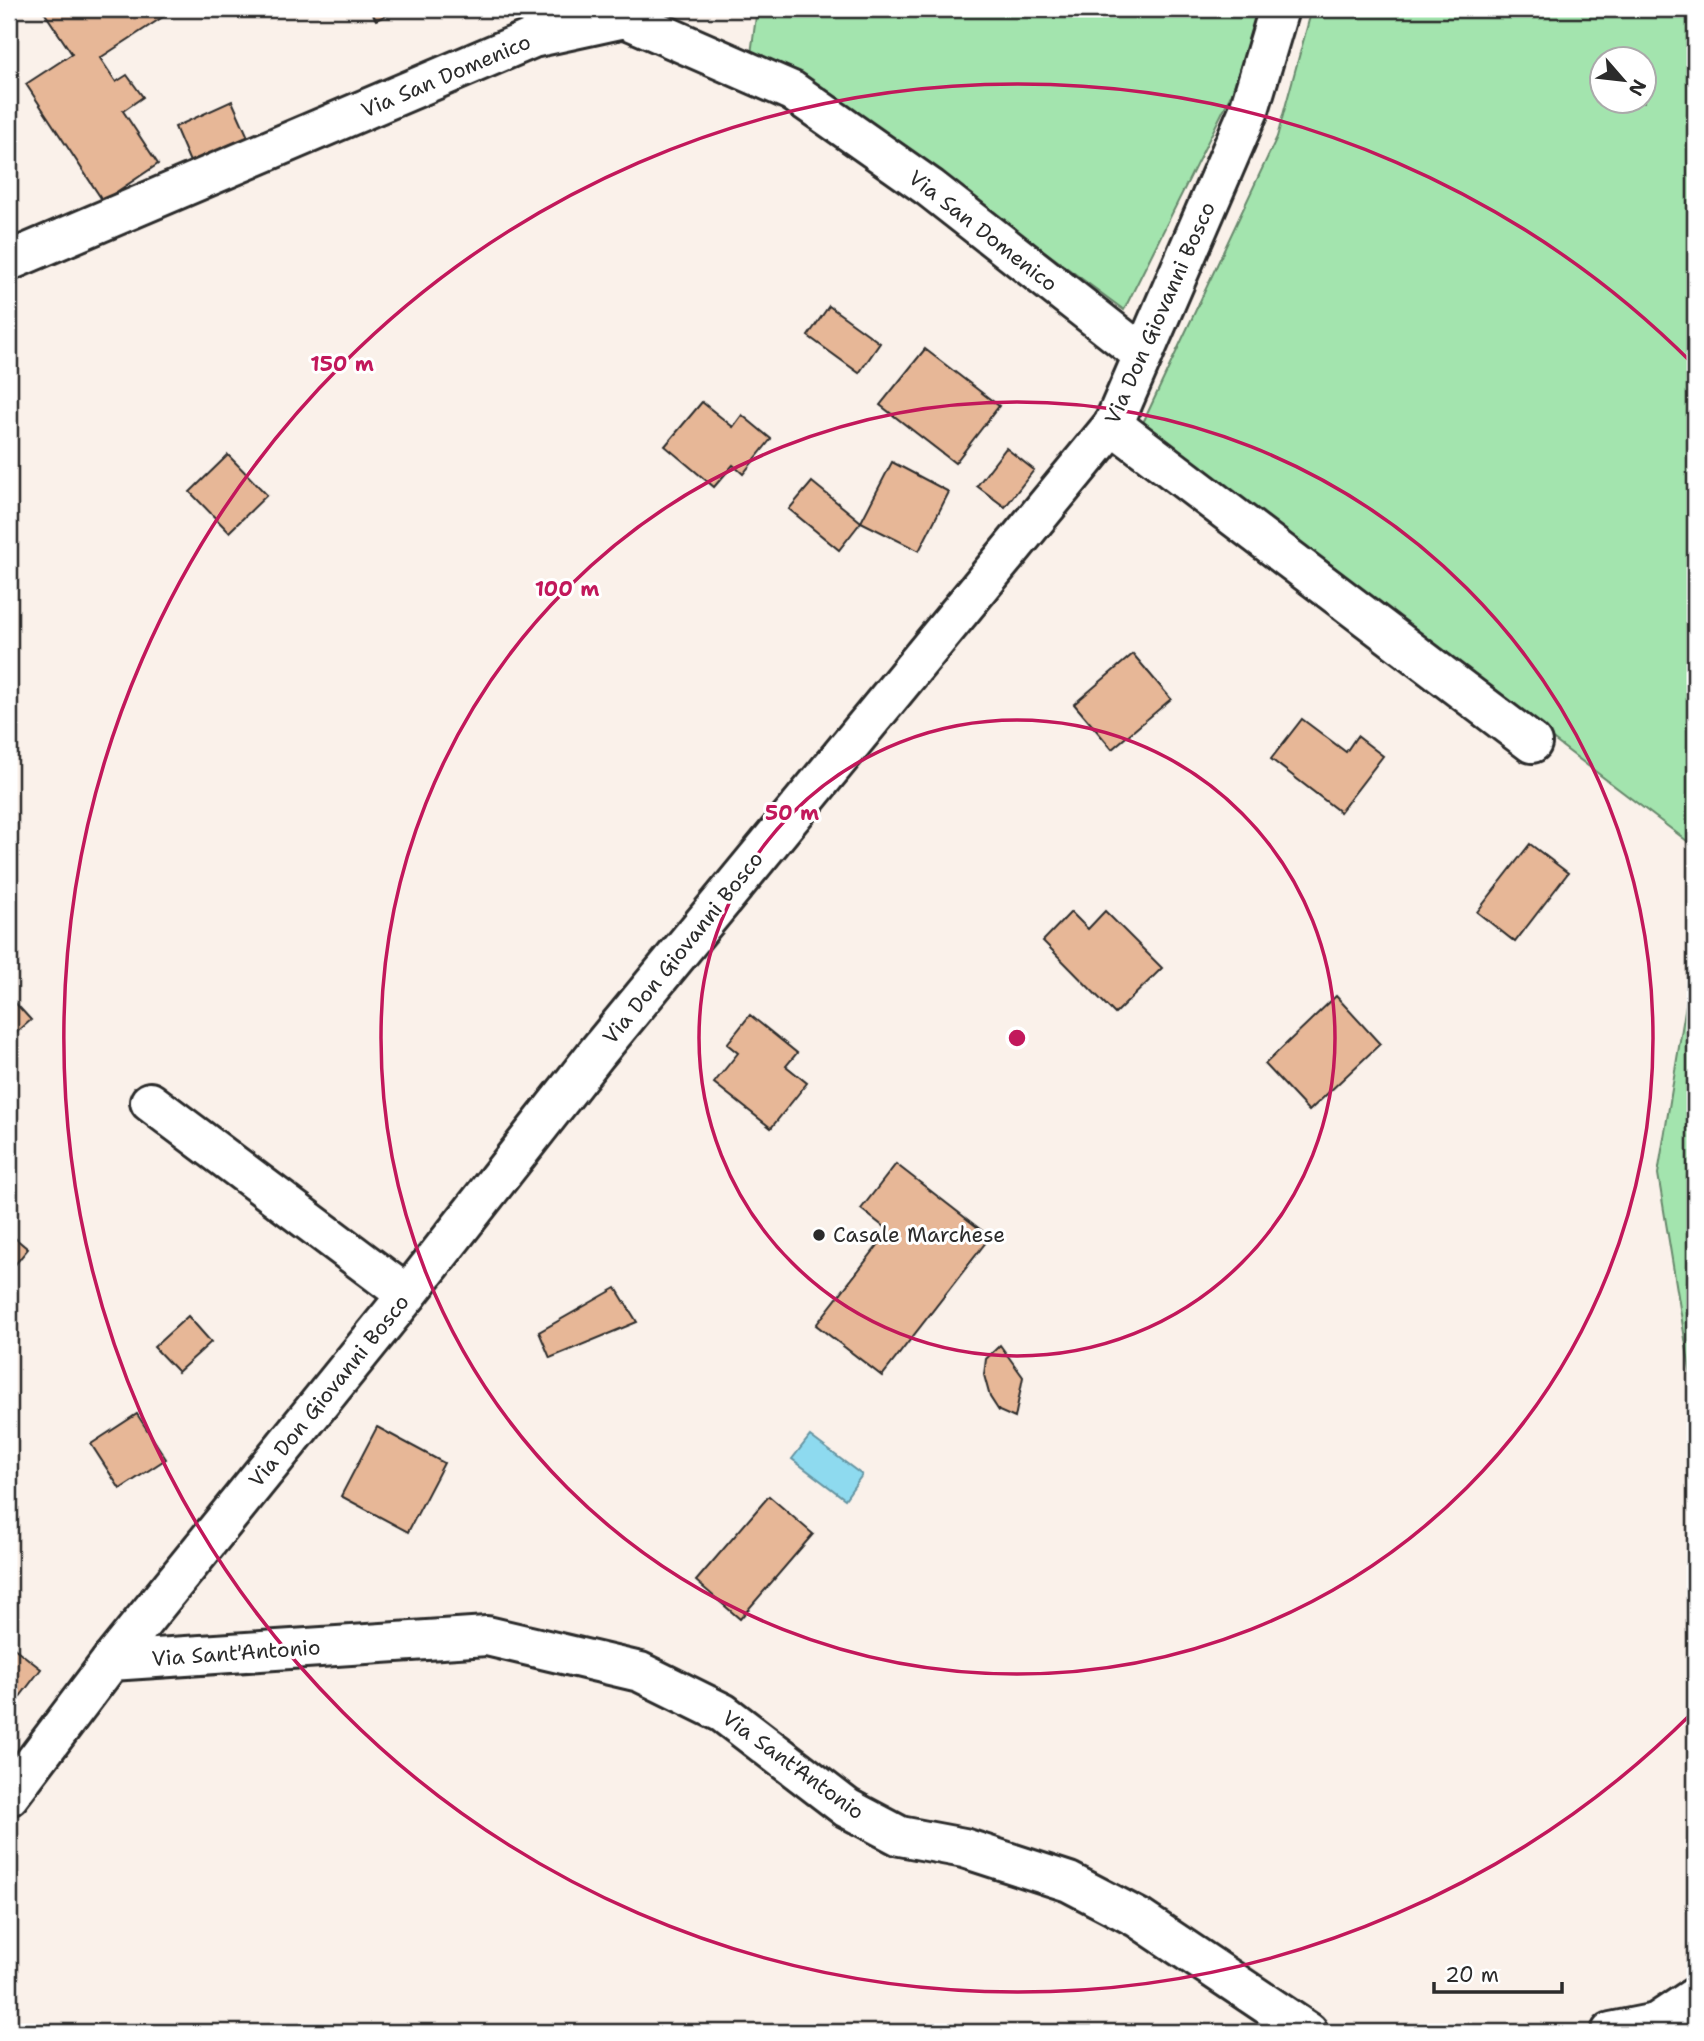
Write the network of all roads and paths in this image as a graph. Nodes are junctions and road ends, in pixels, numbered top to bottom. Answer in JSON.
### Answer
{"nodes":[{"id":1,"x":1279,"y":9,"type":"edge"},
{"id":2,"x":9,"y":261,"type":"edge"},
{"id":3,"x":1143,"y":355,"type":"junction"},
{"id":4,"x":1113,"y":425,"type":"junction"},
{"id":5,"x":1532,"y":743,"type":"dead end"},
{"id":6,"x":150,"y":1102,"type":"dead end"},
{"id":7,"x":407,"y":1295,"type":"junction"},
{"id":8,"x":111,"y":1661,"type":"junction"},
{"id":9,"x":9,"y":1796,"type":"edge"},
{"id":10,"x":1695,"y":1997,"type":"edge"},
{"id":11,"x":1308,"y":2032,"type":"edge"},
{"id":12,"x":1611,"y":2032,"type":"edge"}],
"edges":[{"from":1,"to":3,"type":"street","name":"Via Don Giovanni Bosco"},
{"from":2,"to":3,"type":"street","name":"Via San Domenico"},
{"from":3,"to":4,"type":"street","name":"Via Don Giovanni Bosco"},
{"from":4,"to":5,"type":"street"},
{"from":4,"to":7,"type":"street","name":"Via Don Giovanni Bosco"},
{"from":6,"to":7,"type":"street"},
{"from":7,"to":8,"type":"street","name":"Via Don Giovanni Bosco"},
{"from":8,"to":9,"type":"street","name":"Via Don Giovanni Bosco"},
{"from":8,"to":11,"type":"street","name":"Via Sant'Antonio"},
{"from":10,"to":12,"type":"street"}]}
